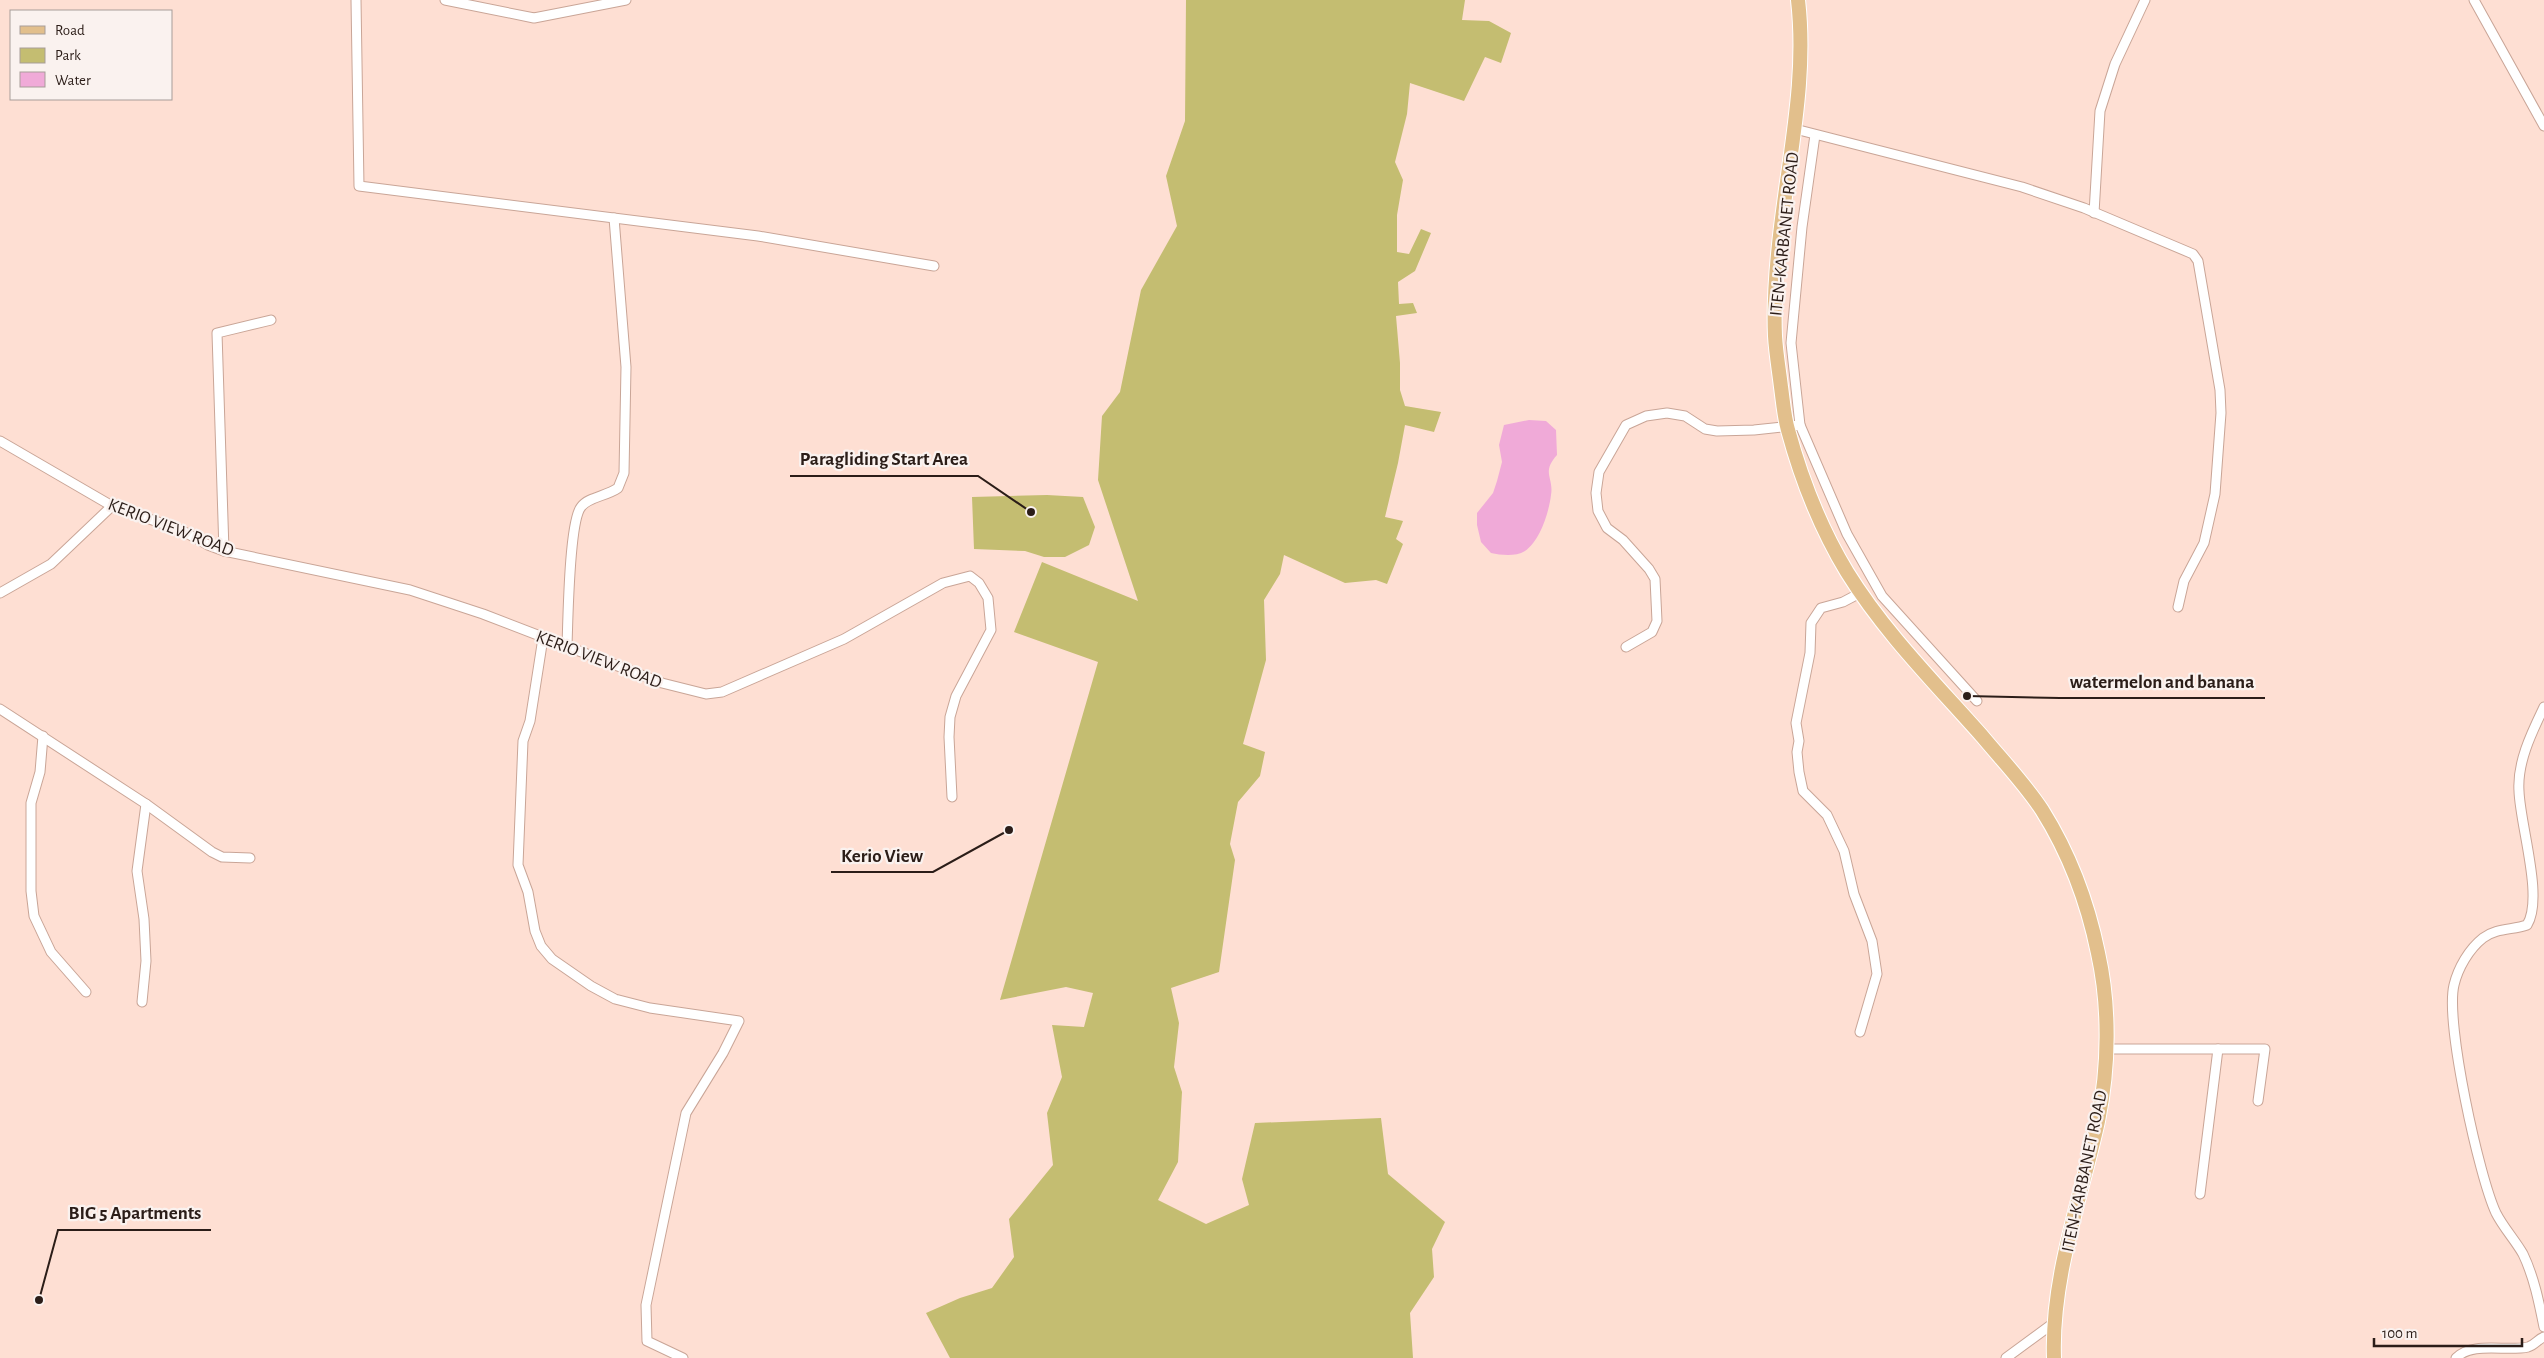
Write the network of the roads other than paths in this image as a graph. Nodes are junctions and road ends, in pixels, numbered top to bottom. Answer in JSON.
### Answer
{"nodes":[{"id":1,"x":356,"y":0,"type":"edge"},
{"id":2,"x":445,"y":0,"type":"edge"},
{"id":3,"x":626,"y":0,"type":"edge"},
{"id":4,"x":1798,"y":0,"type":"edge"},
{"id":5,"x":2145,"y":0,"type":"edge"},
{"id":6,"x":2474,"y":0,"type":"edge"},
{"id":7,"x":2544,"y":126,"type":"edge"},
{"id":8,"x":1795,"y":130,"type":"junction"},
{"id":9,"x":1815,"y":135,"type":"junction"},
{"id":10,"x":2094,"y":213,"type":"junction"},
{"id":11,"x":614,"y":218,"type":"junction"},
{"id":12,"x":934,"y":266,"type":"dead end"},
{"id":13,"x":271,"y":320,"type":"dead end"},
{"id":14,"x":1793,"y":426,"type":"junction"},
{"id":15,"x":0,"y":441,"type":"edge"},
{"id":16,"x":112,"y":506,"type":"junction"},
{"id":17,"x":224,"y":551,"type":"junction"},
{"id":18,"x":1862,"y":592,"type":"junction"},
{"id":19,"x":0,"y":593,"type":"edge"},
{"id":20,"x":2178,"y":607,"type":"dead end"},
{"id":21,"x":543,"y":638,"type":"junction"},
{"id":22,"x":567,"y":645,"type":"junction"},
{"id":23,"x":1626,"y":647,"type":"dead end"},
{"id":24,"x":1977,"y":701,"type":"dead end"},
{"id":25,"x":2544,"y":707,"type":"edge"},
{"id":26,"x":0,"y":709,"type":"edge"},
{"id":27,"x":43,"y":736,"type":"junction"},
{"id":28,"x":952,"y":798,"type":"dead end"},
{"id":29,"x":146,"y":804,"type":"junction"},
{"id":30,"x":250,"y":858,"type":"dead end"},
{"id":31,"x":86,"y":992,"type":"dead end"},
{"id":32,"x":142,"y":1002,"type":"dead end"},
{"id":33,"x":1860,"y":1032,"type":"dead end"},
{"id":34,"x":2106,"y":1049,"type":"junction"},
{"id":35,"x":2218,"y":1049,"type":"junction"},
{"id":36,"x":2258,"y":1101,"type":"dead end"},
{"id":37,"x":2200,"y":1194,"type":"dead end"},
{"id":38,"x":2054,"y":1322,"type":"junction"},
{"id":39,"x":2544,"y":1327,"type":"edge"},
{"id":40,"x":2544,"y":1337,"type":"edge"},
{"id":41,"x":683,"y":1358,"type":"edge"},
{"id":42,"x":2006,"y":1358,"type":"edge"},
{"id":43,"x":2054,"y":1358,"type":"edge"},
{"id":44,"x":2456,"y":1358,"type":"edge"}],
"edges":[{"from":1,"to":11,"type":"street"},
{"from":2,"to":3,"type":"street"},
{"from":4,"to":8,"type":"main road","name":"ITEN-KARBANET ROAD"},
{"from":5,"to":10,"type":"street"},
{"from":6,"to":7,"type":"street"},
{"from":8,"to":9,"type":"street"},
{"from":8,"to":14,"type":"main road","name":"ITEN-KARBANET ROAD"},
{"from":9,"to":10,"type":"street"},
{"from":9,"to":14,"type":"street"},
{"from":10,"to":20,"type":"street"},
{"from":11,"to":12,"type":"street"},
{"from":11,"to":22,"type":"street"},
{"from":13,"to":17,"type":"street"},
{"from":14,"to":18,"type":"main road","name":"ITEN-KARBANET ROAD"},
{"from":14,"to":23,"type":"street"},
{"from":14,"to":24,"type":"street"},
{"from":15,"to":16,"type":"street","name":"KERIO VIEW ROAD"},
{"from":16,"to":17,"type":"street","name":"KERIO VIEW ROAD"},
{"from":16,"to":19,"type":"street"},
{"from":17,"to":21,"type":"street","name":"KERIO VIEW ROAD"},
{"from":18,"to":33,"type":"street"},
{"from":18,"to":34,"type":"main road","name":"ITEN-KARBANET ROAD"},
{"from":21,"to":22,"type":"street","name":"KERIO VIEW ROAD"},
{"from":21,"to":41,"type":"street"},
{"from":22,"to":28,"type":"street","name":"KERIO VIEW ROAD"},
{"from":25,"to":39,"type":"street"},
{"from":26,"to":27,"type":"street"},
{"from":27,"to":29,"type":"street"},
{"from":27,"to":31,"type":"street"},
{"from":29,"to":30,"type":"street"},
{"from":29,"to":32,"type":"street"},
{"from":34,"to":35,"type":"street"},
{"from":34,"to":38,"type":"main road","name":"ITEN-KARBANET ROAD"},
{"from":35,"to":36,"type":"street"},
{"from":35,"to":37,"type":"street"},
{"from":38,"to":42,"type":"street"},
{"from":38,"to":43,"type":"main road","name":"ITEN-KARBANET ROAD"},
{"from":40,"to":44,"type":"street"}]}
